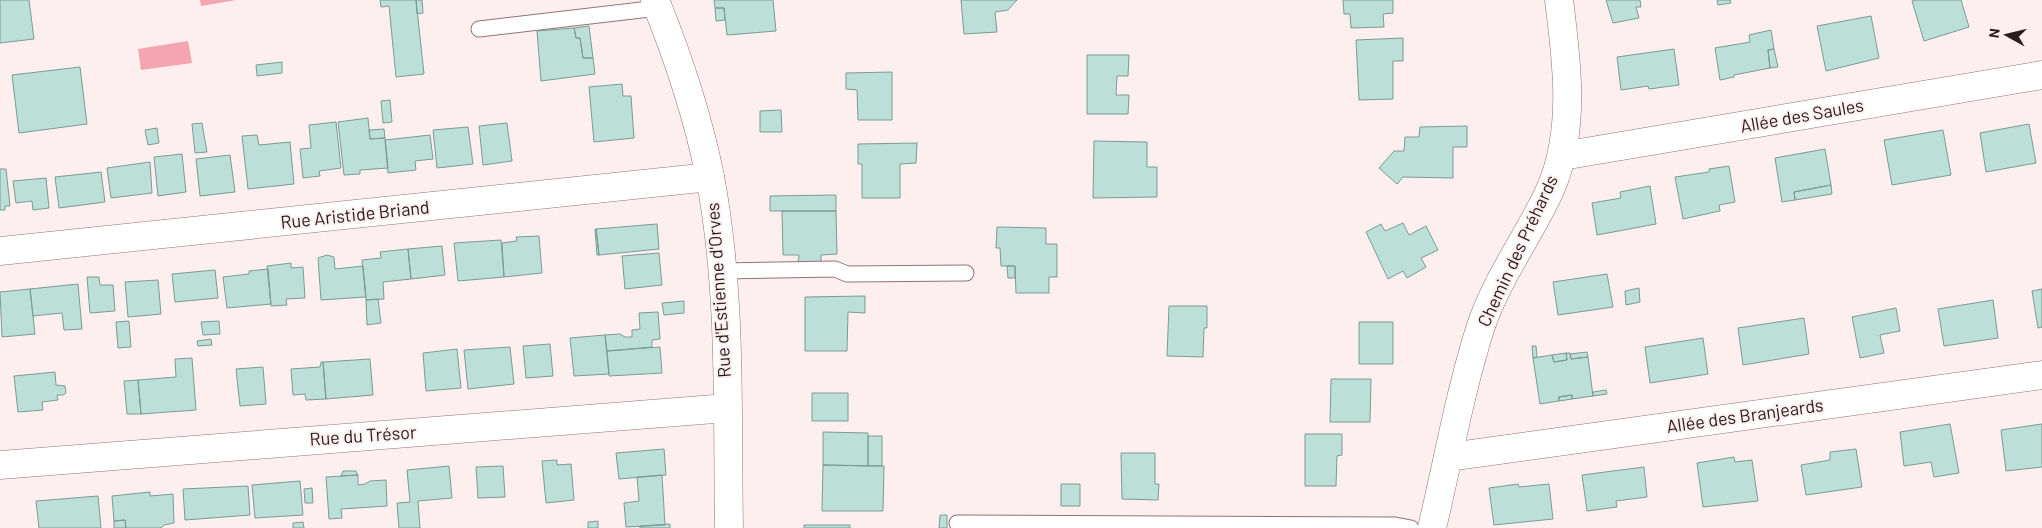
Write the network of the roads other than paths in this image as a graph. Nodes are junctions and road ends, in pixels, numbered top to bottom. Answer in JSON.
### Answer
{"nodes":[{"id":1,"x":1559,"y":0,"type":"edge"},
{"id":2,"x":657,"y":4,"type":"edge"},
{"id":3,"x":478,"y":29,"type":"dead end"},
{"id":4,"x":2042,"y":75,"type":"edge"},
{"id":5,"x":1562,"y":156,"type":"junction"},
{"id":6,"x":710,"y":177,"type":"junction"},
{"id":7,"x":0,"y":251,"type":"edge"},
{"id":8,"x":722,"y":271,"type":"junction"},
{"id":9,"x":966,"y":273,"type":"dead end"},
{"id":10,"x":2042,"y":376,"type":"edge"},
{"id":11,"x":726,"y":408,"type":"junction"},
{"id":12,"x":1448,"y":457,"type":"junction"},
{"id":13,"x":0,"y":465,"type":"edge"},
{"id":14,"x":957,"y":524,"type":"dead end"},
{"id":15,"x":729,"y":528,"type":"edge"},
{"id":16,"x":1411,"y":528,"type":"edge"},
{"id":17,"x":1432,"y":528,"type":"edge"}],
"edges":[{"from":1,"to":5,"type":"street","name":"Chemin des Préhards"},
{"from":2,"to":3,"type":"lane"},
{"from":2,"to":6,"type":"street","name":"Rue d'Estienne d'Orves"},
{"from":4,"to":5,"type":"street","name":"Allée des Saules"},
{"from":5,"to":12,"type":"street","name":"Chemin des Préhards"},
{"from":6,"to":7,"type":"street","name":"Rue Aristide Briand"},
{"from":6,"to":8,"type":"street","name":"Rue d'Estienne d'Orves"},
{"from":8,"to":9,"type":"lane"},
{"from":8,"to":11,"type":"street","name":"Rue d'Estienne d'Orves"},
{"from":10,"to":12,"type":"street","name":"Allée des Branjeards"},
{"from":11,"to":13,"type":"street","name":"Rue du Trésor"},
{"from":11,"to":15,"type":"street","name":"Rue d'Estienne d'Orves"},
{"from":12,"to":17,"type":"street","name":"Chemin des Préhards"},
{"from":14,"to":16,"type":"lane"}]}
